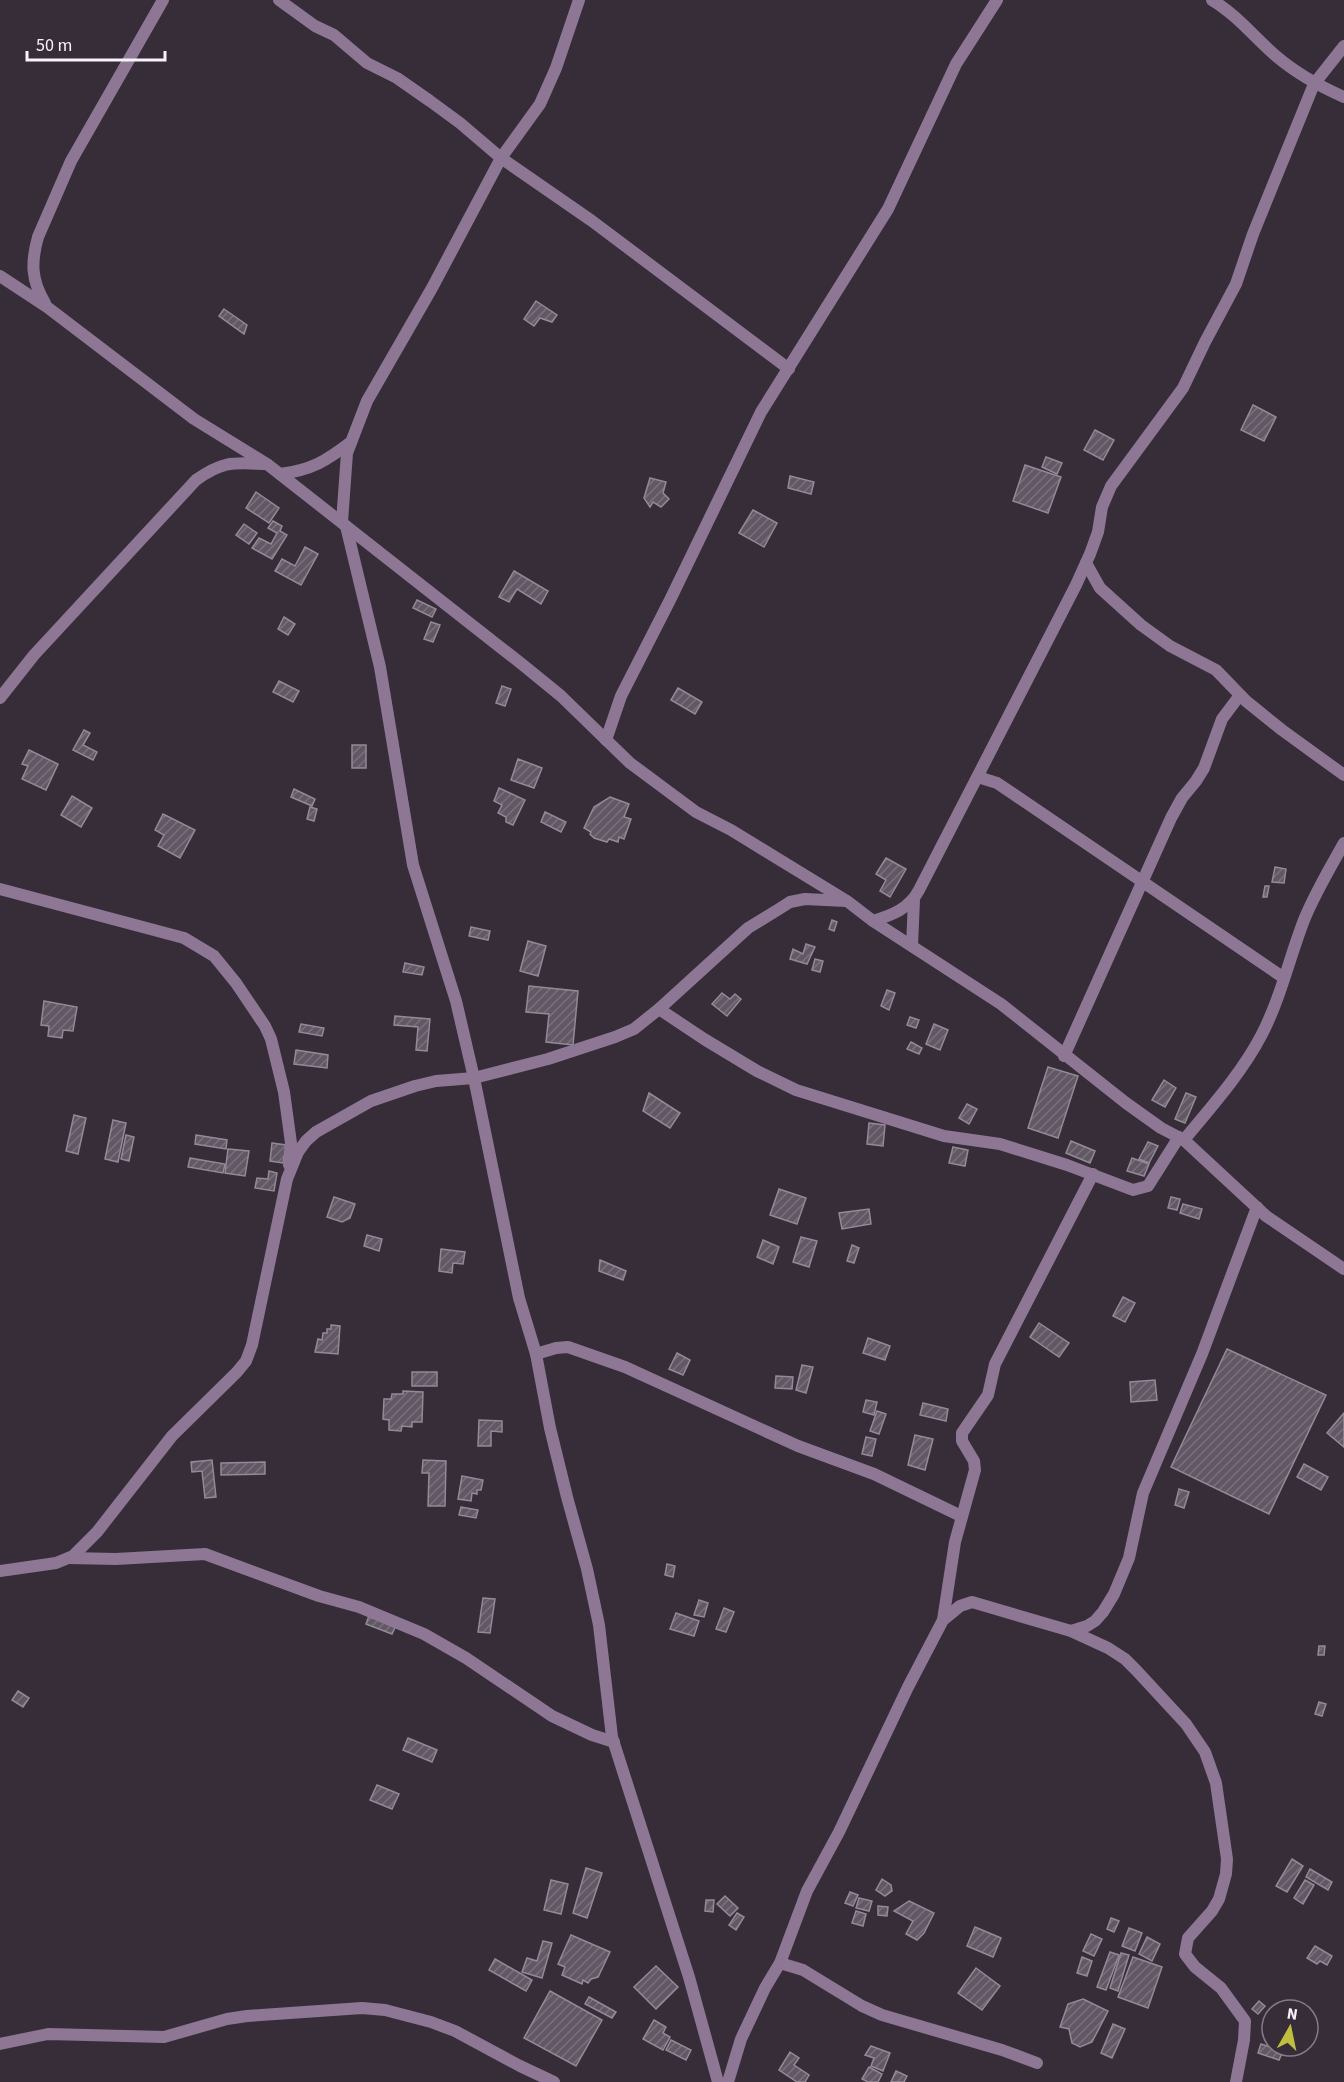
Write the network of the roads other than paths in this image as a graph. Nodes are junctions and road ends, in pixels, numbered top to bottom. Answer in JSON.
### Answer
{"nodes":[{"id":1,"x":163,"y":0,"type":"edge"},
{"id":2,"x":279,"y":0,"type":"edge"},
{"id":3,"x":579,"y":0,"type":"edge"},
{"id":4,"x":997,"y":0,"type":"edge"},
{"id":5,"x":1212,"y":0,"type":"edge"},
{"id":6,"x":1344,"y":46,"type":"edge"},
{"id":7,"x":1314,"y":84,"type":"junction"},
{"id":8,"x":1344,"y":98,"type":"edge"},
{"id":9,"x":501,"y":158,"type":"junction"},
{"id":10,"x":0,"y":276,"type":"edge"},
{"id":11,"x":48,"y":307,"type":"junction"},
{"id":12,"x":789,"y":369,"type":"junction"},
{"id":13,"x":351,"y":442,"type":"junction"},
{"id":14,"x":267,"y":464,"type":"junction"},
{"id":15,"x":280,"y":474,"type":"junction"},
{"id":16,"x":344,"y":524,"type":"junction"},
{"id":17,"x":1086,"y":563,"type":"junction"},
{"id":18,"x":1240,"y":695,"type":"junction"},
{"id":19,"x":0,"y":698,"type":"edge"},
{"id":20,"x":606,"y":740,"type":"junction"},
{"id":21,"x":1344,"y":775,"type":"edge"},
{"id":22,"x":978,"y":777,"type":"junction"},
{"id":23,"x":1344,"y":843,"type":"edge"},
{"id":24,"x":1142,"y":881,"type":"junction"},
{"id":25,"x":0,"y":889,"type":"edge"},
{"id":26,"x":914,"y":900,"type":"junction"},
{"id":27,"x":847,"y":901,"type":"junction"},
{"id":28,"x":873,"y":921,"type":"junction"},
{"id":29,"x":912,"y":946,"type":"junction"},
{"id":30,"x":1284,"y":978,"type":"junction"},
{"id":31,"x":659,"y":1009,"type":"junction"},
{"id":32,"x":1064,"y":1056,"type":"junction"},
{"id":33,"x":474,"y":1078,"type":"junction"},
{"id":34,"x":1182,"y":1138,"type":"junction"},
{"id":35,"x":289,"y":1173,"type":"junction"},
{"id":36,"x":1093,"y":1174,"type":"junction"},
{"id":37,"x":1257,"y":1207,"type":"junction"},
{"id":38,"x":1344,"y":1269,"type":"edge"},
{"id":39,"x":536,"y":1354,"type":"junction"},
{"id":40,"x":961,"y":1516,"type":"junction"},
{"id":41,"x":69,"y":1558,"type":"junction"},
{"id":42,"x":0,"y":1571,"type":"edge"},
{"id":43,"x":943,"y":1620,"type":"junction"},
{"id":44,"x":1071,"y":1631,"type":"junction"},
{"id":45,"x":614,"y":1742,"type":"junction"},
{"id":46,"x":780,"y":1963,"type":"junction"},
{"id":47,"x":0,"y":2044,"type":"edge"},
{"id":48,"x":1037,"y":2063,"type":"dead end"},
{"id":49,"x":554,"y":2082,"type":"edge"},
{"id":50,"x":718,"y":2082,"type":"edge"},
{"id":51,"x":728,"y":2082,"type":"edge"},
{"id":52,"x":1236,"y":2082,"type":"edge"}],
"edges":[{"from":1,"to":11,"type":"street"},
{"from":2,"to":9,"type":"street"},
{"from":3,"to":9,"type":"street"},
{"from":4,"to":12,"type":"street"},
{"from":5,"to":7,"type":"street"},
{"from":6,"to":7,"type":"street"},
{"from":7,"to":8,"type":"street"},
{"from":7,"to":17,"type":"street"},
{"from":9,"to":12,"type":"street"},
{"from":9,"to":13,"type":"street"},
{"from":10,"to":11,"type":"street"},
{"from":11,"to":14,"type":"street"},
{"from":12,"to":20,"type":"street"},
{"from":13,"to":15,"type":"street"},
{"from":13,"to":16,"type":"street"},
{"from":14,"to":15,"type":"street"},
{"from":14,"to":19,"type":"street"},
{"from":15,"to":16,"type":"street"},
{"from":16,"to":20,"type":"street"},
{"from":16,"to":33,"type":"street"},
{"from":17,"to":18,"type":"street"},
{"from":17,"to":22,"type":"street"},
{"from":18,"to":21,"type":"street"},
{"from":18,"to":24,"type":"street"},
{"from":20,"to":27,"type":"street"},
{"from":22,"to":24,"type":"street"},
{"from":22,"to":26,"type":"street"},
{"from":23,"to":30,"type":"street"},
{"from":24,"to":30,"type":"street"},
{"from":24,"to":32,"type":"street"},
{"from":25,"to":35,"type":"street"},
{"from":26,"to":28,"type":"street"},
{"from":26,"to":29,"type":"street"},
{"from":27,"to":28,"type":"street"},
{"from":27,"to":31,"type":"street"},
{"from":28,"to":29,"type":"street"},
{"from":29,"to":32,"type":"street"},
{"from":30,"to":34,"type":"street"},
{"from":31,"to":33,"type":"street"},
{"from":31,"to":36,"type":"street"},
{"from":32,"to":34,"type":"street"},
{"from":33,"to":35,"type":"street"},
{"from":33,"to":39,"type":"street"},
{"from":34,"to":36,"type":"street"},
{"from":34,"to":37,"type":"street"},
{"from":35,"to":41,"type":"street"},
{"from":36,"to":40,"type":"street"},
{"from":37,"to":38,"type":"street"},
{"from":37,"to":44,"type":"street"},
{"from":39,"to":40,"type":"street"},
{"from":39,"to":45,"type":"street"},
{"from":40,"to":43,"type":"street"},
{"from":41,"to":42,"type":"street"},
{"from":41,"to":45,"type":"street"},
{"from":43,"to":44,"type":"street"},
{"from":43,"to":46,"type":"street"},
{"from":44,"to":52,"type":"street"},
{"from":45,"to":50,"type":"street"},
{"from":46,"to":48,"type":"street"},
{"from":46,"to":51,"type":"street"},
{"from":47,"to":49,"type":"street"}]}
